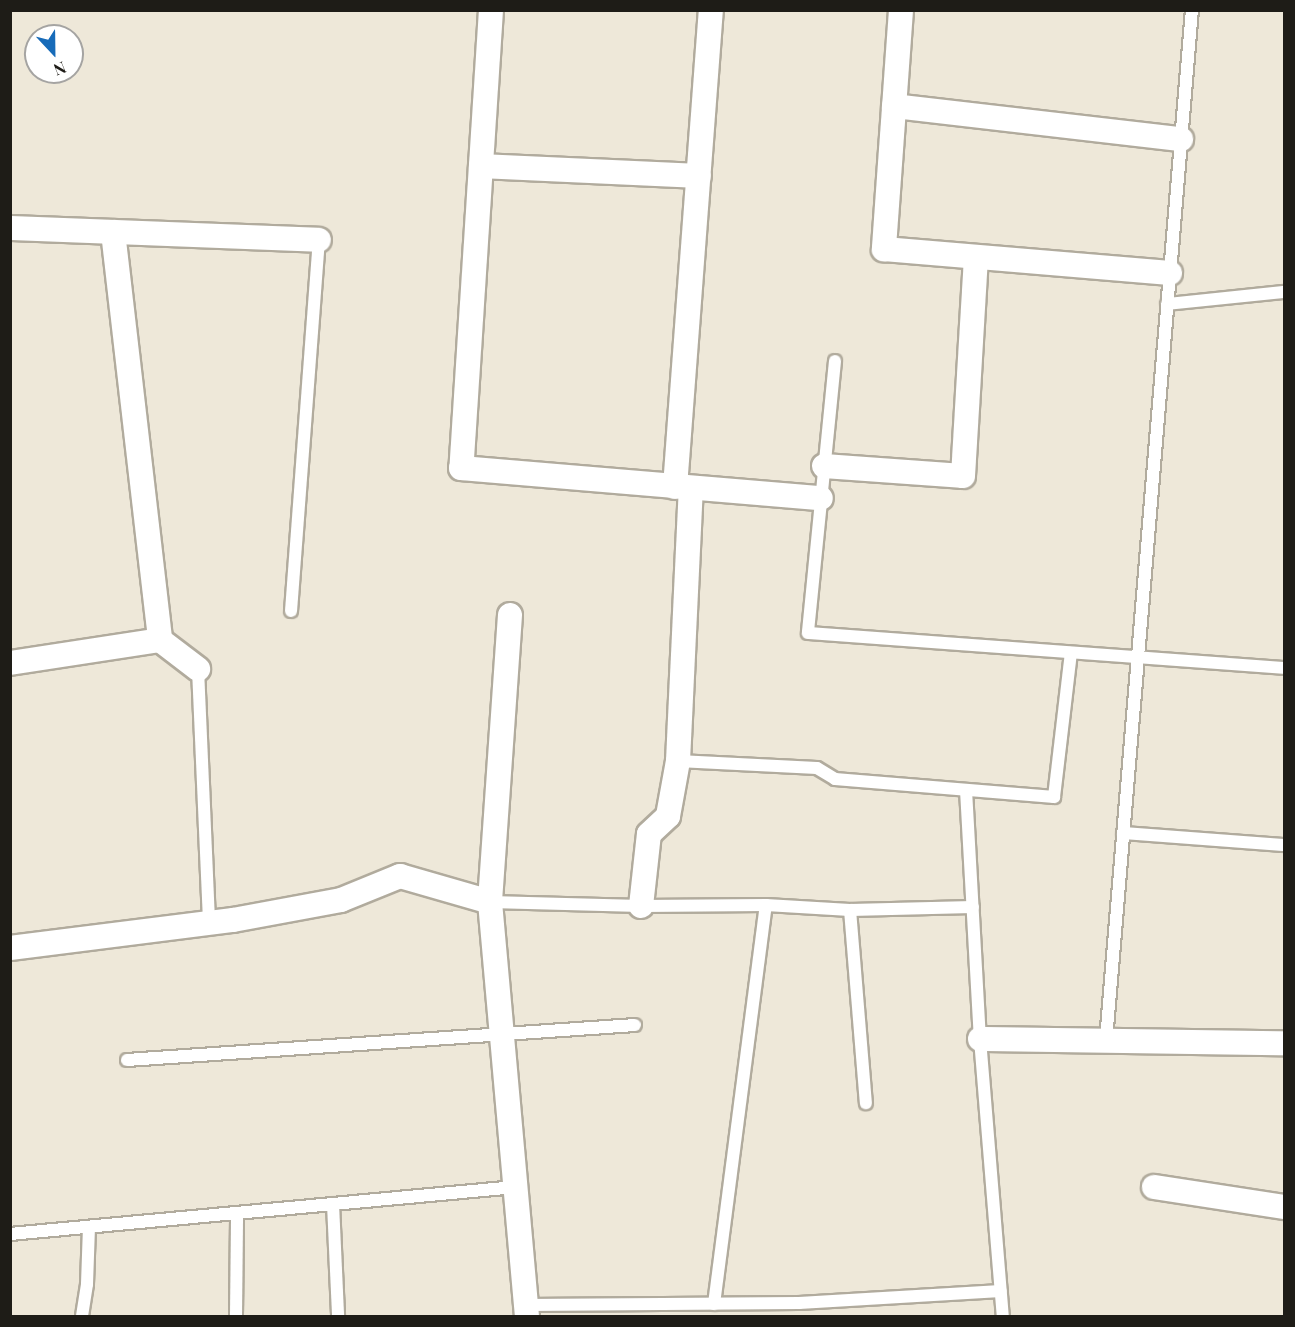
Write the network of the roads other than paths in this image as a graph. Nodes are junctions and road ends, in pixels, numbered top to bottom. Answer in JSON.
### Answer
{"nodes":[{"id":1,"x":491,"y":10,"type":"edge"},
{"id":2,"x":711,"y":10,"type":"edge"},
{"id":3,"x":901,"y":10,"type":"edge"},
{"id":4,"x":1192,"y":10,"type":"edge"},
{"id":5,"x":894,"y":106,"type":"junction"},
{"id":6,"x":1181,"y":139,"type":"junction"},
{"id":7,"x":481,"y":166,"type":"junction"},
{"id":8,"x":699,"y":177,"type":"junction"},
{"id":9,"x":10,"y":228,"type":"edge"},
{"id":10,"x":113,"y":232,"type":"junction"},
{"id":11,"x":319,"y":240,"type":"joint"},
{"id":12,"x":976,"y":257,"type":"junction"},
{"id":13,"x":1170,"y":273,"type":"junction"},
{"id":14,"x":1284,"y":292,"type":"edge"},
{"id":15,"x":1167,"y":304,"type":"junction"},
{"id":16,"x":835,"y":361,"type":"dead end"},
{"id":17,"x":824,"y":466,"type":"junction"},
{"id":18,"x":683,"y":488,"type":"junction"},
{"id":19,"x":821,"y":498,"type":"junction"},
{"id":20,"x":291,"y":611,"type":"dead end"},
{"id":21,"x":510,"y":615,"type":"dead end"},
{"id":22,"x":160,"y":640,"type":"junction"},
{"id":23,"x":1071,"y":652,"type":"junction"},
{"id":24,"x":1138,"y":657,"type":"junction"},
{"id":25,"x":10,"y":663,"type":"edge"},
{"id":26,"x":1284,"y":668,"type":"edge"},
{"id":27,"x":198,"y":669,"type":"joint"},
{"id":28,"x":678,"y":761,"type":"junction"},
{"id":29,"x":966,"y":790,"type":"junction"},
{"id":30,"x":1123,"y":833,"type":"junction"},
{"id":31,"x":1284,"y":845,"type":"edge"},
{"id":32,"x":490,"y":902,"type":"junction"},
{"id":33,"x":766,"y":905,"type":"junction"},
{"id":34,"x":641,"y":906,"type":"junction"},
{"id":35,"x":973,"y":907,"type":"junction"},
{"id":36,"x":850,"y":910,"type":"junction"},
{"id":37,"x":209,"y":922,"type":"junction"},
{"id":38,"x":10,"y":948,"type":"edge"},
{"id":39,"x":635,"y":1025,"type":"dead end"},
{"id":40,"x":501,"y":1034,"type":"junction"},
{"id":41,"x":980,"y":1039,"type":"junction"},
{"id":42,"x":1106,"y":1040,"type":"junction"},
{"id":43,"x":1284,"y":1043,"type":"edge"},
{"id":44,"x":127,"y":1060,"type":"dead end"},
{"id":45,"x":866,"y":1103,"type":"dead end"},
{"id":46,"x":516,"y":1187,"type":"junction"},
{"id":47,"x":1154,"y":1188,"type":"dead end"},
{"id":48,"x":333,"y":1204,"type":"junction"},
{"id":49,"x":1284,"y":1206,"type":"edge"},
{"id":50,"x":237,"y":1213,"type":"junction"},
{"id":51,"x":89,"y":1227,"type":"junction"},
{"id":52,"x":10,"y":1234,"type":"edge"},
{"id":53,"x":1001,"y":1291,"type":"junction"},
{"id":54,"x":710,"y":1308,"type":"edge"},
{"id":55,"x":527,"y":1311,"type":"edge"},
{"id":56,"x":82,"y":1317,"type":"edge"},
{"id":57,"x":236,"y":1317,"type":"edge"},
{"id":58,"x":338,"y":1317,"type":"edge"},
{"id":59,"x":1003,"y":1317,"type":"edge"}],
"edges":[{"from":1,"to":7,"type":"street"},
{"from":2,"to":8,"type":"street"},
{"from":3,"to":5,"type":"street"},
{"from":4,"to":6,"type":"lane"},
{"from":5,"to":6,"type":"street"},
{"from":5,"to":12,"type":"street"},
{"from":6,"to":13,"type":"lane"},
{"from":7,"to":8,"type":"street"},
{"from":7,"to":18,"type":"street"},
{"from":8,"to":18,"type":"street"},
{"from":9,"to":10,"type":"street"},
{"from":10,"to":11,"type":"street"},
{"from":10,"to":22,"type":"street"},
{"from":11,"to":20,"type":"lane"},
{"from":12,"to":13,"type":"street"},
{"from":12,"to":17,"type":"street"},
{"from":13,"to":15,"type":"lane"},
{"from":14,"to":15,"type":"lane"},
{"from":15,"to":24,"type":"lane"},
{"from":16,"to":17,"type":"lane"},
{"from":17,"to":19,"type":"lane"},
{"from":18,"to":19,"type":"street"},
{"from":18,"to":28,"type":"street"},
{"from":19,"to":23,"type":"lane"},
{"from":21,"to":32,"type":"street"},
{"from":22,"to":25,"type":"street"},
{"from":22,"to":27,"type":"street"},
{"from":23,"to":24,"type":"lane"},
{"from":23,"to":29,"type":"lane"},
{"from":24,"to":26,"type":"lane"},
{"from":24,"to":30,"type":"lane"},
{"from":27,"to":37,"type":"lane"},
{"from":28,"to":29,"type":"lane"},
{"from":28,"to":34,"type":"street"},
{"from":29,"to":35,"type":"lane"},
{"from":30,"to":31,"type":"lane"},
{"from":30,"to":42,"type":"lane"},
{"from":32,"to":34,"type":"lane"},
{"from":32,"to":37,"type":"street"},
{"from":32,"to":40,"type":"street"},
{"from":33,"to":34,"type":"lane"},
{"from":33,"to":36,"type":"lane"},
{"from":33,"to":54,"type":"lane"},
{"from":35,"to":36,"type":"lane"},
{"from":35,"to":41,"type":"lane"},
{"from":36,"to":45,"type":"lane"},
{"from":37,"to":38,"type":"street"},
{"from":39,"to":40,"type":"lane"},
{"from":40,"to":44,"type":"lane"},
{"from":40,"to":46,"type":"street"},
{"from":41,"to":42,"type":"street"},
{"from":41,"to":53,"type":"lane"},
{"from":42,"to":43,"type":"street"},
{"from":46,"to":48,"type":"lane"},
{"from":46,"to":55,"type":"street"},
{"from":47,"to":49,"type":"street"},
{"from":48,"to":50,"type":"lane"},
{"from":48,"to":58,"type":"lane"},
{"from":50,"to":51,"type":"lane"},
{"from":50,"to":57,"type":"lane"},
{"from":51,"to":52,"type":"lane"},
{"from":51,"to":56,"type":"lane"},
{"from":53,"to":54,"type":"lane"},
{"from":53,"to":59,"type":"lane"},
{"from":54,"to":55,"type":"lane"}]}
